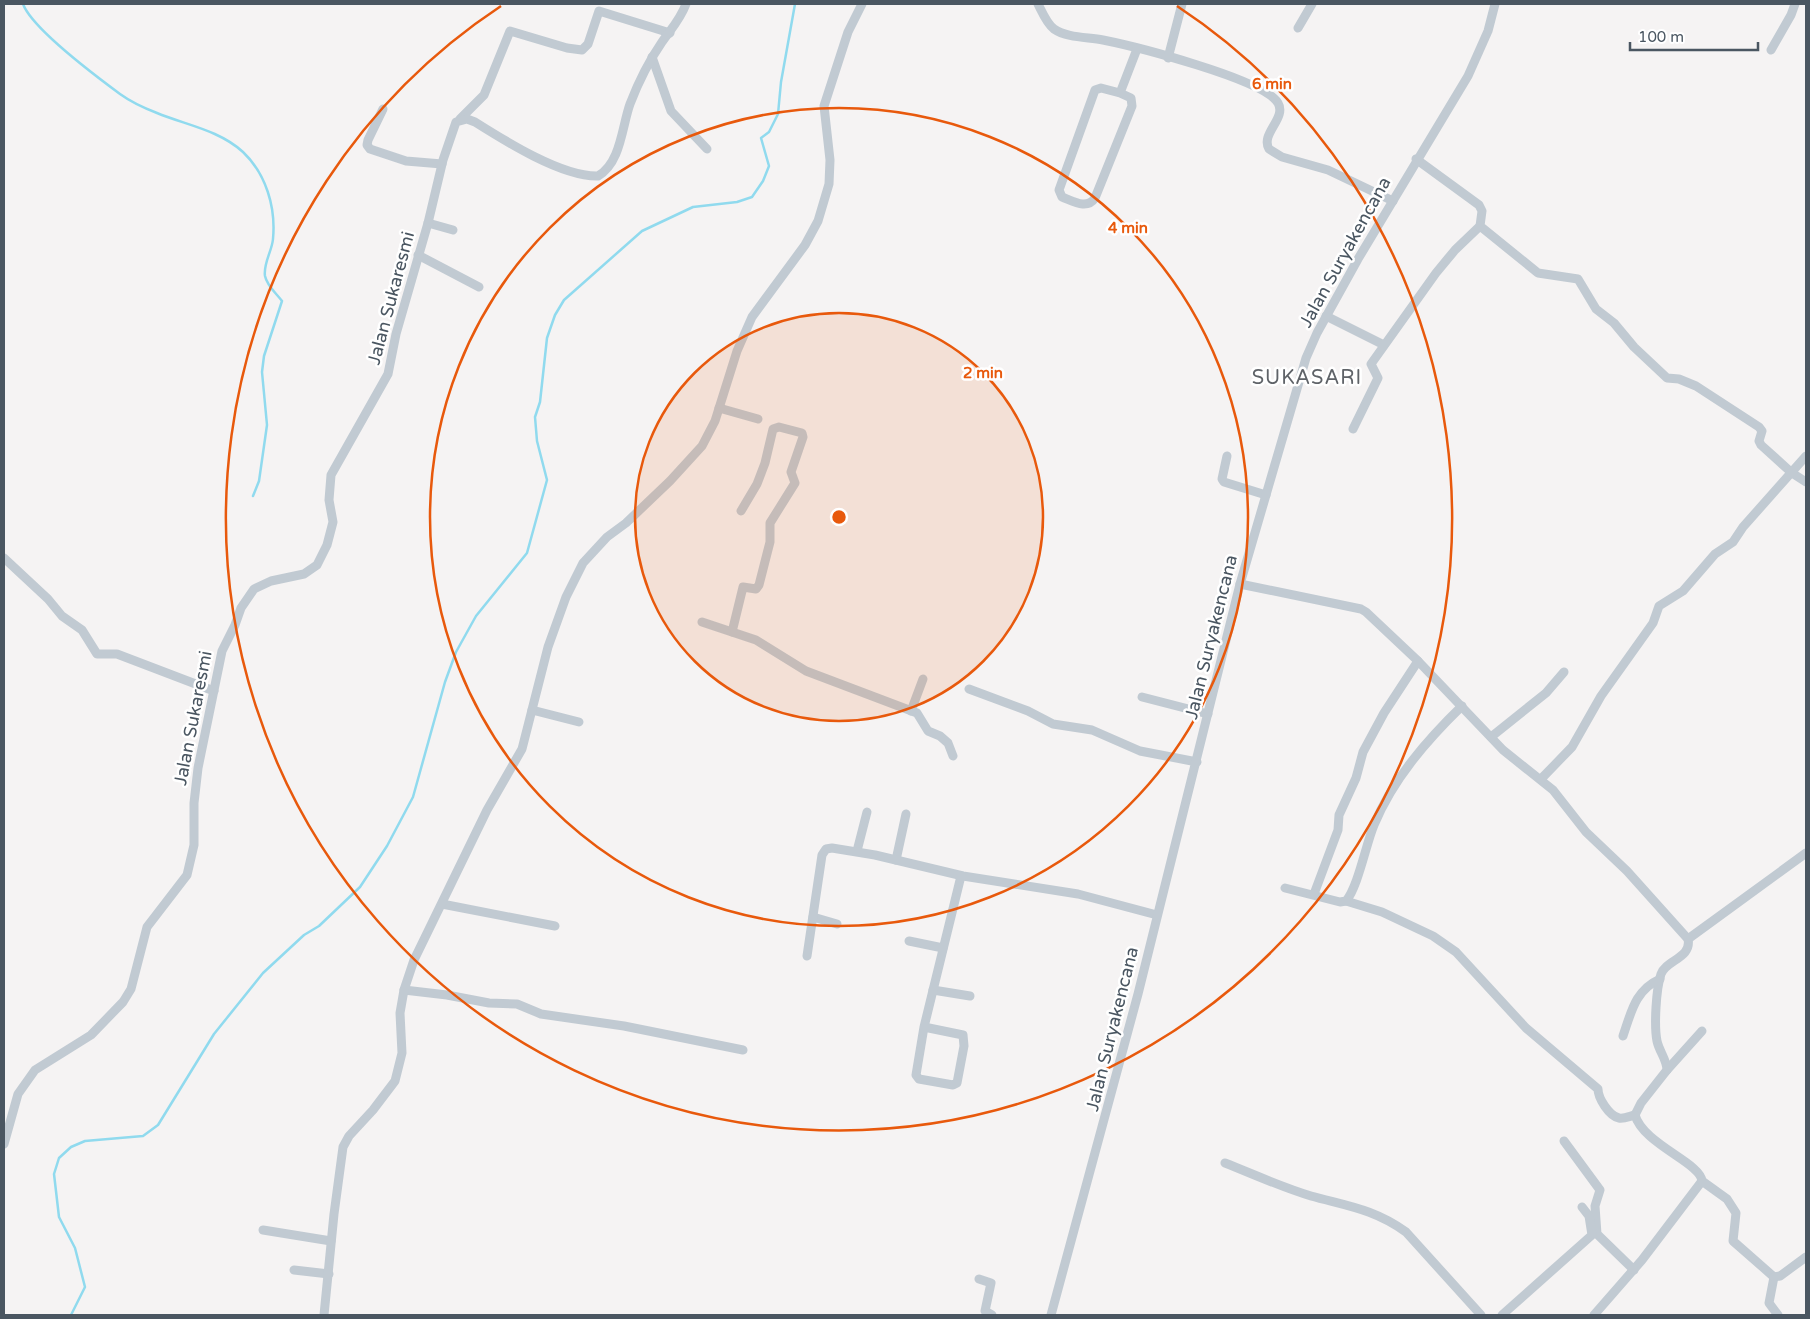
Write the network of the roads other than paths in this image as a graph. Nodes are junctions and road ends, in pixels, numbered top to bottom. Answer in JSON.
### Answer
{"nodes":[{"id":1,"x":686,"y":4,"type":"edge"},
{"id":2,"x":862,"y":4,"type":"edge"},
{"id":3,"x":1038,"y":4,"type":"edge"},
{"id":4,"x":1182,"y":4,"type":"edge"},
{"id":5,"x":1312,"y":4,"type":"edge"},
{"id":6,"x":1495,"y":4,"type":"edge"},
{"id":7,"x":1795,"y":4,"type":"edge"},
{"id":8,"x":1298,"y":28,"type":"dead end"},
{"id":9,"x":670,"y":33,"type":"junction"},
{"id":10,"x":1136,"y":49,"type":"junction"},
{"id":11,"x":1771,"y":50,"type":"dead end"},
{"id":12,"x":652,"y":57,"type":"junction"},
{"id":13,"x":1168,"y":58,"type":"junction"},
{"id":14,"x":1120,"y":93,"type":"junction"},
{"id":15,"x":383,"y":109,"type":"dead end"},
{"id":16,"x":460,"y":119,"type":"junction"},
{"id":17,"x":707,"y":149,"type":"dead end"},
{"id":18,"x":1416,"y":159,"type":"junction"},
{"id":19,"x":442,"y":164,"type":"junction"},
{"id":20,"x":1393,"y":201,"type":"junction"},
{"id":21,"x":428,"y":223,"type":"junction"},
{"id":22,"x":1480,"y":226,"type":"junction"},
{"id":23,"x":453,"y":230,"type":"dead end"},
{"id":24,"x":418,"y":254,"type":"junction"},
{"id":25,"x":479,"y":287,"type":"dead end"},
{"id":26,"x":1326,"y":316,"type":"junction"},
{"id":27,"x":1384,"y":345,"type":"junction"},
{"id":28,"x":719,"y":408,"type":"junction"},
{"id":29,"x":758,"y":419,"type":"dead end"},
{"id":30,"x":1352,"y":429,"type":"dead end"},
{"id":31,"x":1227,"y":456,"type":"dead end"},
{"id":32,"x":1806,"y":456,"type":"edge"},
{"id":33,"x":1792,"y":473,"type":"junction"},
{"id":34,"x":1806,"y":482,"type":"edge"},
{"id":35,"x":1266,"y":495,"type":"junction"},
{"id":36,"x":741,"y":510,"type":"dead end"},
{"id":37,"x":4,"y":558,"type":"edge"},
{"id":38,"x":1240,"y":584,"type":"junction"},
{"id":39,"x":702,"y":622,"type":"dead end"},
{"id":40,"x":732,"y":632,"type":"junction"},
{"id":41,"x":1418,"y":661,"type":"junction"},
{"id":42,"x":1564,"y":672,"type":"dead end"},
{"id":43,"x":923,"y":678,"type":"dead end"},
{"id":44,"x":969,"y":689,"type":"dead end"},
{"id":45,"x":214,"y":691,"type":"junction"},
{"id":46,"x":1142,"y":697,"type":"dead end"},
{"id":47,"x":1462,"y":706,"type":"junction"},
{"id":48,"x":532,"y":710,"type":"junction"},
{"id":49,"x":911,"y":711,"type":"junction"},
{"id":50,"x":1208,"y":714,"type":"junction"},
{"id":51,"x":579,"y":722,"type":"dead end"},
{"id":52,"x":1491,"y":737,"type":"junction"},
{"id":53,"x":953,"y":756,"type":"dead end"},
{"id":54,"x":1197,"y":762,"type":"junction"},
{"id":55,"x":1541,"y":779,"type":"junction"},
{"id":56,"x":868,"y":812,"type":"dead end"},
{"id":57,"x":906,"y":814,"type":"dead end"},
{"id":58,"x":857,"y":851,"type":"junction"},
{"id":59,"x":1806,"y":853,"type":"edge"},
{"id":60,"x":896,"y":860,"type":"junction"},
{"id":61,"x":960,"y":876,"type":"junction"},
{"id":62,"x":1285,"y":888,"type":"dead end"},
{"id":63,"x":1314,"y":894,"type":"junction"},
{"id":64,"x":1346,"y":901,"type":"junction"},
{"id":65,"x":442,"y":904,"type":"junction"},
{"id":66,"x":1158,"y":914,"type":"junction"},
{"id":67,"x":813,"y":918,"type":"junction"},
{"id":68,"x":837,"y":924,"type":"dead end"},
{"id":69,"x":555,"y":926,"type":"dead end"},
{"id":70,"x":1688,"y":939,"type":"junction"},
{"id":71,"x":909,"y":941,"type":"dead end"},
{"id":72,"x":943,"y":948,"type":"junction"},
{"id":73,"x":807,"y":956,"type":"dead end"},
{"id":74,"x":1660,"y":979,"type":"junction"},
{"id":75,"x":404,"y":990,"type":"junction"},
{"id":76,"x":933,"y":990,"type":"junction"},
{"id":77,"x":970,"y":996,"type":"dead end"},
{"id":78,"x":924,"y":1028,"type":"junction"},
{"id":79,"x":1702,"y":1031,"type":"dead end"},
{"id":80,"x":1623,"y":1036,"type":"dead end"},
{"id":81,"x":743,"y":1050,"type":"dead end"},
{"id":82,"x":1667,"y":1070,"type":"junction"},
{"id":83,"x":1635,"y":1114,"type":"junction"},
{"id":84,"x":1564,"y":1141,"type":"dead end"},
{"id":85,"x":4,"y":1144,"type":"edge"},
{"id":86,"x":1224,"y":1164,"type":"dead end"},
{"id":87,"x":1702,"y":1182,"type":"junction"},
{"id":88,"x":1582,"y":1207,"type":"dead end"},
{"id":89,"x":263,"y":1230,"type":"dead end"},
{"id":90,"x":331,"y":1241,"type":"junction"},
{"id":91,"x":1806,"y":1257,"type":"edge"},
{"id":92,"x":294,"y":1270,"type":"dead end"},
{"id":93,"x":1634,"y":1270,"type":"junction"},
{"id":94,"x":329,"y":1274,"type":"junction"},
{"id":95,"x":1774,"y":1277,"type":"junction"},
{"id":96,"x":979,"y":1279,"type":"dead end"},
{"id":97,"x":324,"y":1315,"type":"edge"},
{"id":98,"x":992,"y":1315,"type":"edge"},
{"id":99,"x":1051,"y":1315,"type":"edge"},
{"id":100,"x":1481,"y":1315,"type":"edge"},
{"id":101,"x":1502,"y":1315,"type":"edge"},
{"id":102,"x":1594,"y":1315,"type":"edge"},
{"id":103,"x":1778,"y":1315,"type":"edge"}],
"edges":[{"from":1,"to":9,"type":"street"},
{"from":2,"to":28,"type":"street"},
{"from":3,"to":10,"type":"street"},
{"from":4,"to":13,"type":"street"},
{"from":5,"to":8,"type":"street"},
{"from":6,"to":18,"type":"street","name":"Jalan Suryakencana"},
{"from":7,"to":11,"type":"street"},
{"from":9,"to":12,"type":"street"},
{"from":9,"to":16,"type":"street","name":"Jalan Sukaresmi"},
{"from":10,"to":13,"type":"street"},
{"from":10,"to":14,"type":"street"},
{"from":12,"to":16,"type":"street"},
{"from":12,"to":17,"type":"street"},
{"from":13,"to":20,"type":"street"},
{"from":14,"to":14,"type":"street"},
{"from":15,"to":19,"type":"street"},
{"from":16,"to":19,"type":"street","name":"Jalan Sukaresmi"},
{"from":18,"to":20,"type":"street","name":"Jalan Suryakencana"},
{"from":18,"to":22,"type":"street"},
{"from":19,"to":21,"type":"street","name":"Jalan Sukaresmi"},
{"from":20,"to":26,"type":"street","name":"Jalan Suryakencana"},
{"from":21,"to":23,"type":"street"},
{"from":21,"to":24,"type":"street","name":"Jalan Sukaresmi"},
{"from":22,"to":27,"type":"street"},
{"from":22,"to":33,"type":"street"},
{"from":24,"to":25,"type":"street"},
{"from":24,"to":45,"type":"street","name":"Jalan Sukaresmi"},
{"from":26,"to":27,"type":"street"},
{"from":26,"to":35,"type":"street","name":"Jalan Suryakencana"},
{"from":27,"to":30,"type":"street"},
{"from":28,"to":29,"type":"street"},
{"from":28,"to":48,"type":"street"},
{"from":31,"to":35,"type":"street"},
{"from":32,"to":33,"type":"street"},
{"from":33,"to":34,"type":"street"},
{"from":33,"to":55,"type":"street"},
{"from":35,"to":38,"type":"street","name":"Jalan Suryakencana"},
{"from":36,"to":40,"type":"street"},
{"from":37,"to":45,"type":"street"},
{"from":38,"to":41,"type":"street"},
{"from":38,"to":50,"type":"street","name":"Jalan Suryakencana"},
{"from":39,"to":40,"type":"street"},
{"from":40,"to":49,"type":"street"},
{"from":41,"to":47,"type":"street"},
{"from":41,"to":63,"type":"street"},
{"from":42,"to":52,"type":"street"},
{"from":43,"to":49,"type":"street"},
{"from":44,"to":54,"type":"street"},
{"from":45,"to":85,"type":"street","name":"Jalan Sukaresmi"},
{"from":46,"to":50,"type":"street"},
{"from":47,"to":52,"type":"street"},
{"from":47,"to":64,"type":"street"},
{"from":48,"to":51,"type":"street"},
{"from":48,"to":65,"type":"street"},
{"from":49,"to":53,"type":"street"},
{"from":50,"to":54,"type":"street","name":"Jalan Suryakencana"},
{"from":52,"to":55,"type":"street"},
{"from":54,"to":66,"type":"street","name":"Jalan Suryakencana"},
{"from":55,"to":70,"type":"street"},
{"from":56,"to":58,"type":"street"},
{"from":57,"to":60,"type":"street"},
{"from":58,"to":60,"type":"street"},
{"from":58,"to":67,"type":"street"},
{"from":59,"to":70,"type":"street"},
{"from":60,"to":61,"type":"street"},
{"from":61,"to":66,"type":"street"},
{"from":61,"to":72,"type":"street"},
{"from":62,"to":63,"type":"street"},
{"from":63,"to":64,"type":"street"},
{"from":64,"to":83,"type":"street"},
{"from":65,"to":69,"type":"street"},
{"from":65,"to":75,"type":"street"},
{"from":66,"to":99,"type":"street","name":"Jalan Suryakencana"},
{"from":67,"to":68,"type":"street"},
{"from":67,"to":73,"type":"street"},
{"from":70,"to":74,"type":"street"},
{"from":71,"to":72,"type":"street"},
{"from":72,"to":76,"type":"street"},
{"from":74,"to":80,"type":"street"},
{"from":74,"to":82,"type":"street"},
{"from":75,"to":81,"type":"street"},
{"from":75,"to":90,"type":"street"},
{"from":76,"to":77,"type":"street"},
{"from":76,"to":78,"type":"street"},
{"from":78,"to":78,"type":"street"},
{"from":79,"to":82,"type":"street"},
{"from":82,"to":83,"type":"street"},
{"from":83,"to":87,"type":"street"},
{"from":84,"to":93,"type":"street"},
{"from":86,"to":100,"type":"street"},
{"from":87,"to":93,"type":"street"},
{"from":87,"to":95,"type":"street"},
{"from":88,"to":101,"type":"street"},
{"from":89,"to":90,"type":"street"},
{"from":90,"to":94,"type":"street"},
{"from":91,"to":95,"type":"street"},
{"from":92,"to":94,"type":"street"},
{"from":93,"to":102,"type":"street"},
{"from":94,"to":97,"type":"street"},
{"from":95,"to":103,"type":"street"},
{"from":96,"to":98,"type":"street"}]}
